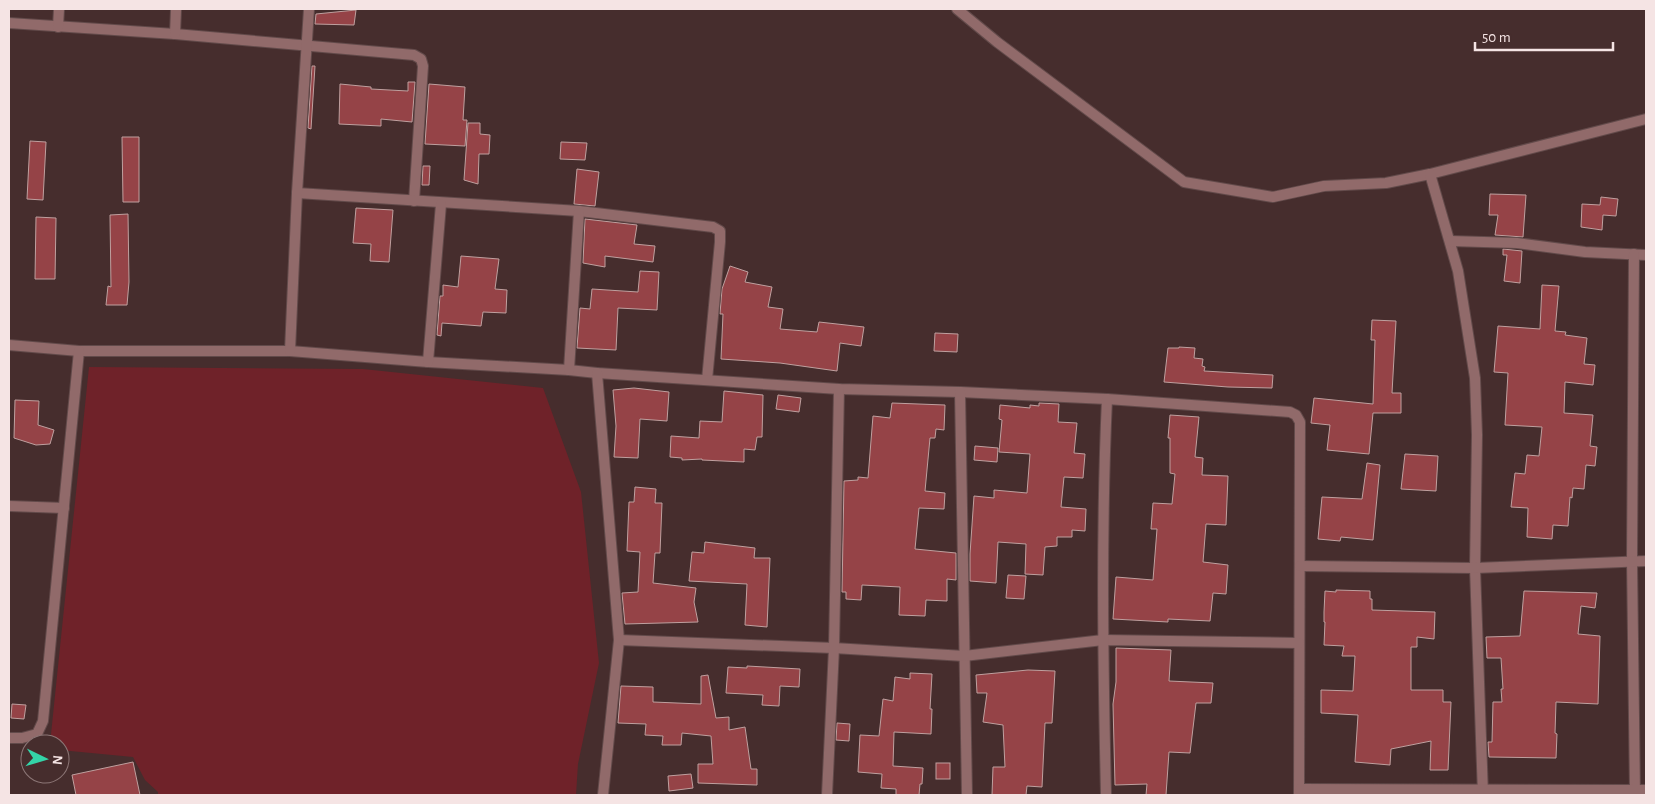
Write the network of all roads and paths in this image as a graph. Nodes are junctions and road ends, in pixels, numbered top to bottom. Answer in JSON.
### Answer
{"nodes":[{"id":1,"x":59,"y":9,"type":"edge"},
{"id":2,"x":176,"y":9,"type":"edge"},
{"id":3,"x":309,"y":9,"type":"edge"},
{"id":4,"x":957,"y":9,"type":"edge"},
{"id":5,"x":9,"y":23,"type":"edge"},
{"id":6,"x":58,"y":27,"type":"junction"},
{"id":7,"x":175,"y":34,"type":"junction"},
{"id":8,"x":307,"y":46,"type":"junction"},
{"id":9,"x":1646,"y":119,"type":"edge"},
{"id":10,"x":1430,"y":174,"type":"junction"},
{"id":11,"x":297,"y":193,"type":"junction"},
{"id":12,"x":414,"y":202,"type":"junction"},
{"id":13,"x":441,"y":204,"type":"junction"},
{"id":14,"x":579,"y":211,"type":"junction"},
{"id":15,"x":1450,"y":241,"type":"junction"},
{"id":16,"x":1634,"y":254,"type":"junction"},
{"id":17,"x":1646,"y":255,"type":"edge"},
{"id":18,"x":9,"y":345,"type":"edge"},
{"id":19,"x":79,"y":351,"type":"junction"},
{"id":20,"x":290,"y":351,"type":"junction"},
{"id":21,"x":428,"y":362,"type":"junction"},
{"id":22,"x":569,"y":370,"type":"junction"},
{"id":23,"x":597,"y":373,"type":"junction"},
{"id":24,"x":707,"y":380,"type":"junction"},
{"id":25,"x":839,"y":389,"type":"junction"},
{"id":26,"x":960,"y":392,"type":"junction"},
{"id":27,"x":1107,"y":399,"type":"junction"},
{"id":28,"x":9,"y":506,"type":"edge"},
{"id":29,"x":64,"y":508,"type":"junction"},
{"id":30,"x":1632,"y":560,"type":"junction"},
{"id":31,"x":1646,"y":561,"type":"edge"},
{"id":32,"x":1300,"y":566,"type":"junction"},
{"id":33,"x":1475,"y":568,"type":"junction"},
{"id":34,"x":619,"y":640,"type":"junction"},
{"id":35,"x":1103,"y":640,"type":"junction"},
{"id":36,"x":1299,"y":643,"type":"junction"},
{"id":37,"x":834,"y":648,"type":"junction"},
{"id":38,"x":964,"y":656,"type":"junction"},
{"id":39,"x":9,"y":738,"type":"edge"},
{"id":40,"x":1646,"y":790,"type":"edge"},
{"id":41,"x":1299,"y":792,"type":"edge"},
{"id":42,"x":1483,"y":793,"type":"edge"},
{"id":43,"x":1635,"y":793,"type":"edge"},
{"id":44,"x":603,"y":795,"type":"edge"},
{"id":45,"x":827,"y":795,"type":"edge"},
{"id":46,"x":967,"y":795,"type":"edge"},
{"id":47,"x":1106,"y":795,"type":"edge"}],
"edges":[{"from":1,"to":6,"type":"street"},
{"from":2,"to":7,"type":"street"},
{"from":3,"to":8,"type":"street"},
{"from":4,"to":10,"type":"street"},
{"from":5,"to":6,"type":"street"},
{"from":6,"to":7,"type":"street"},
{"from":7,"to":8,"type":"street"},
{"from":8,"to":11,"type":"street"},
{"from":8,"to":12,"type":"street"},
{"from":9,"to":10,"type":"street"},
{"from":10,"to":15,"type":"street"},
{"from":11,"to":12,"type":"street"},
{"from":11,"to":20,"type":"street"},
{"from":12,"to":13,"type":"street"},
{"from":13,"to":14,"type":"street"},
{"from":13,"to":21,"type":"street"},
{"from":14,"to":22,"type":"street"},
{"from":14,"to":24,"type":"street"},
{"from":15,"to":16,"type":"street"},
{"from":15,"to":33,"type":"street"},
{"from":16,"to":17,"type":"street"},
{"from":16,"to":30,"type":"street"},
{"from":18,"to":19,"type":"street"},
{"from":19,"to":20,"type":"street"},
{"from":19,"to":29,"type":"street"},
{"from":20,"to":21,"type":"street"},
{"from":21,"to":22,"type":"street"},
{"from":22,"to":23,"type":"street"},
{"from":23,"to":24,"type":"street"},
{"from":23,"to":34,"type":"street"},
{"from":24,"to":25,"type":"street"},
{"from":25,"to":26,"type":"street"},
{"from":25,"to":37,"type":"street"},
{"from":26,"to":27,"type":"street"},
{"from":26,"to":38,"type":"street"},
{"from":27,"to":32,"type":"street"},
{"from":27,"to":35,"type":"street"},
{"from":28,"to":29,"type":"street"},
{"from":29,"to":39,"type":"street"},
{"from":30,"to":31,"type":"street"},
{"from":30,"to":33,"type":"street"},
{"from":30,"to":43,"type":"street"},
{"from":32,"to":33,"type":"street"},
{"from":32,"to":36,"type":"street"},
{"from":33,"to":42,"type":"street"},
{"from":34,"to":37,"type":"street"},
{"from":34,"to":44,"type":"street"},
{"from":35,"to":36,"type":"street"},
{"from":35,"to":38,"type":"street"},
{"from":35,"to":47,"type":"street"},
{"from":36,"to":41,"type":"street"},
{"from":37,"to":38,"type":"street"},
{"from":37,"to":45,"type":"street"},
{"from":38,"to":46,"type":"street"},
{"from":40,"to":43,"type":"street"},
{"from":41,"to":42,"type":"street"},
{"from":42,"to":43,"type":"street"}]}
